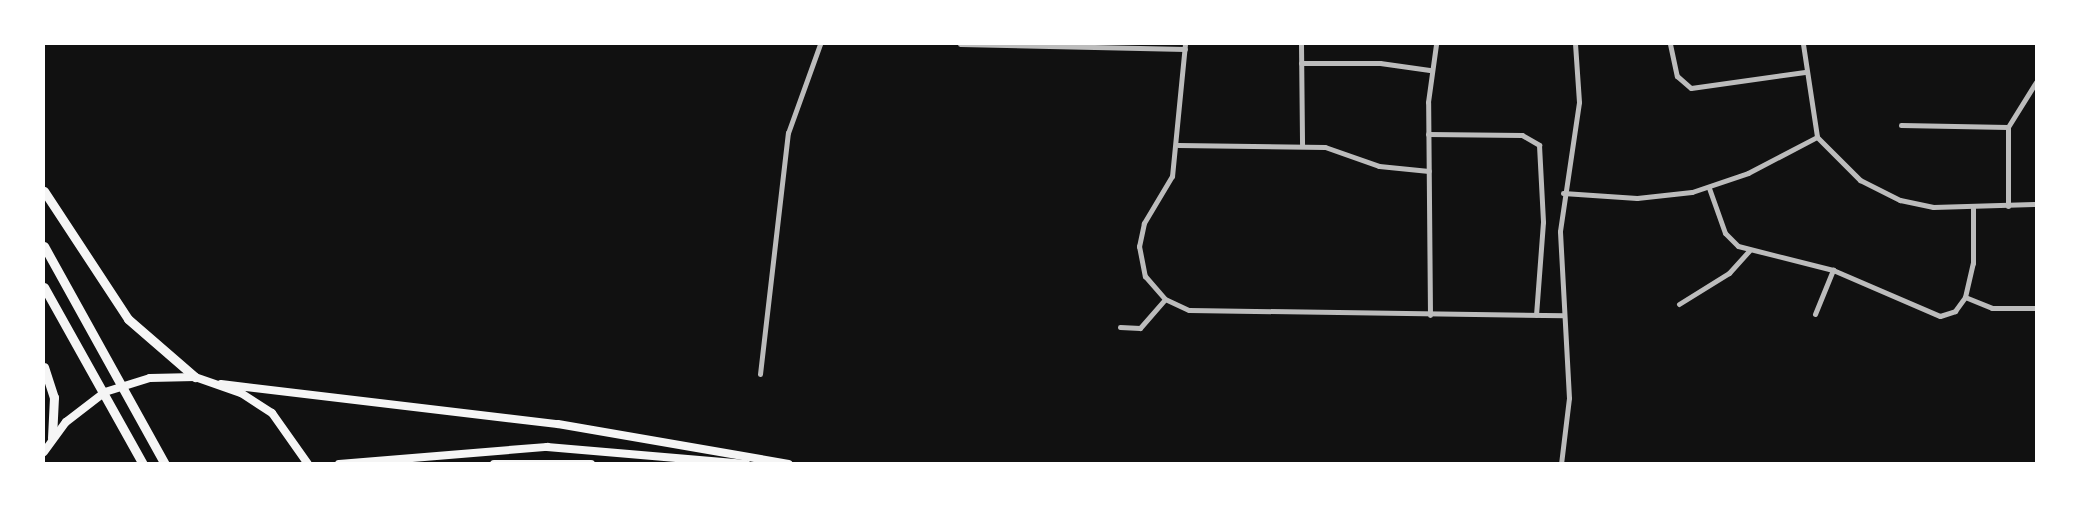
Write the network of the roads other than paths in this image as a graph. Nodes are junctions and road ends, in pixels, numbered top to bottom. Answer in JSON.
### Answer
{"nodes":[{"id":1,"x":820,"y":44,"type":"edge"},
{"id":2,"x":960,"y":44,"type":"edge"},
{"id":3,"x":1016,"y":44,"type":"edge"},
{"id":4,"x":1301,"y":44,"type":"edge"},
{"id":5,"x":1436,"y":44,"type":"edge"},
{"id":6,"x":1575,"y":44,"type":"edge"},
{"id":7,"x":1670,"y":44,"type":"edge"},
{"id":8,"x":1803,"y":44,"type":"edge"},
{"id":9,"x":1185,"y":46,"type":"edge"},
{"id":10,"x":1301,"y":63,"type":"junction"},
{"id":11,"x":1430,"y":70,"type":"junction"},
{"id":12,"x":1804,"y":72,"type":"junction"},
{"id":13,"x":2037,"y":82,"type":"edge"},
{"id":14,"x":1901,"y":125,"type":"dead end"},
{"id":15,"x":2008,"y":128,"type":"junction"},
{"id":16,"x":1428,"y":134,"type":"junction"},
{"id":17,"x":1817,"y":137,"type":"junction"},
{"id":18,"x":1178,"y":145,"type":"junction"},
{"id":19,"x":1302,"y":145,"type":"junction"},
{"id":20,"x":1429,"y":171,"type":"junction"},
{"id":21,"x":1709,"y":188,"type":"junction"},
{"id":22,"x":44,"y":193,"type":"edge"},
{"id":23,"x":1563,"y":193,"type":"junction"},
{"id":24,"x":2037,"y":204,"type":"edge"},
{"id":25,"x":2008,"y":206,"type":"junction"},
{"id":26,"x":1973,"y":208,"type":"junction"},
{"id":27,"x":44,"y":246,"type":"edge"},
{"id":28,"x":1749,"y":251,"type":"junction"},
{"id":29,"x":1833,"y":270,"type":"junction"},
{"id":30,"x":44,"y":287,"type":"edge"},
{"id":31,"x":1965,"y":297,"type":"junction"},
{"id":32,"x":1165,"y":299,"type":"junction"},
{"id":33,"x":1679,"y":304,"type":"dead end"},
{"id":34,"x":2037,"y":308,"type":"edge"},
{"id":35,"x":1815,"y":314,"type":"dead end"},
{"id":36,"x":1430,"y":315,"type":"junction"},
{"id":37,"x":1536,"y":315,"type":"junction"},
{"id":38,"x":1564,"y":315,"type":"junction"},
{"id":39,"x":1120,"y":327,"type":"dead end"},
{"id":40,"x":44,"y":367,"type":"edge"},
{"id":41,"x":760,"y":374,"type":"dead end"},
{"id":42,"x":195,"y":377,"type":"junction"},
{"id":43,"x":221,"y":384,"type":"junction"},
{"id":44,"x":52,"y":438,"type":"junction"},
{"id":45,"x":44,"y":452,"type":"edge"},
{"id":46,"x":308,"y":461,"type":"edge"},
{"id":47,"x":142,"y":464,"type":"edge"},
{"id":48,"x":165,"y":464,"type":"edge"},
{"id":49,"x":339,"y":464,"type":"edge"},
{"id":50,"x":494,"y":464,"type":"edge"},
{"id":51,"x":591,"y":464,"type":"edge"},
{"id":52,"x":746,"y":464,"type":"edge"},
{"id":53,"x":789,"y":464,"type":"edge"},
{"id":54,"x":1561,"y":464,"type":"edge"}],
"edges":[{"from":1,"to":41,"type":"street"},
{"from":2,"to":3,"type":"street"},
{"from":3,"to":9,"type":"street"},
{"from":4,"to":10,"type":"street"},
{"from":5,"to":11,"type":"street"},
{"from":6,"to":23,"type":"street"},
{"from":7,"to":12,"type":"street"},
{"from":8,"to":12,"type":"street"},
{"from":9,"to":18,"type":"street"},
{"from":10,"to":11,"type":"street"},
{"from":10,"to":19,"type":"street"},
{"from":11,"to":16,"type":"street"},
{"from":12,"to":17,"type":"street"},
{"from":13,"to":15,"type":"street"},
{"from":14,"to":15,"type":"street"},
{"from":15,"to":25,"type":"street"},
{"from":16,"to":20,"type":"street"},
{"from":16,"to":37,"type":"street"},
{"from":17,"to":21,"type":"street"},
{"from":17,"to":26,"type":"street"},
{"from":18,"to":19,"type":"street"},
{"from":18,"to":32,"type":"street"},
{"from":19,"to":20,"type":"street"},
{"from":20,"to":36,"type":"street"},
{"from":21,"to":23,"type":"street"},
{"from":21,"to":28,"type":"street"},
{"from":22,"to":42,"type":"highway"},
{"from":23,"to":38,"type":"street"},
{"from":24,"to":25,"type":"street"},
{"from":25,"to":26,"type":"street"},
{"from":26,"to":31,"type":"street"},
{"from":27,"to":48,"type":"highway"},
{"from":28,"to":29,"type":"street"},
{"from":28,"to":33,"type":"street"},
{"from":29,"to":31,"type":"street"},
{"from":29,"to":35,"type":"street"},
{"from":30,"to":47,"type":"highway"},
{"from":31,"to":34,"type":"street"},
{"from":32,"to":36,"type":"street"},
{"from":32,"to":39,"type":"street"},
{"from":36,"to":37,"type":"street"},
{"from":37,"to":38,"type":"street"},
{"from":38,"to":54,"type":"street"},
{"from":40,"to":44,"type":"highway"},
{"from":42,"to":43,"type":"highway"},
{"from":42,"to":44,"type":"highway"},
{"from":43,"to":46,"type":"highway"},
{"from":43,"to":53,"type":"highway"},
{"from":44,"to":45,"type":"highway"},
{"from":49,"to":52,"type":"highway"},
{"from":50,"to":51,"type":"highway"}]}
